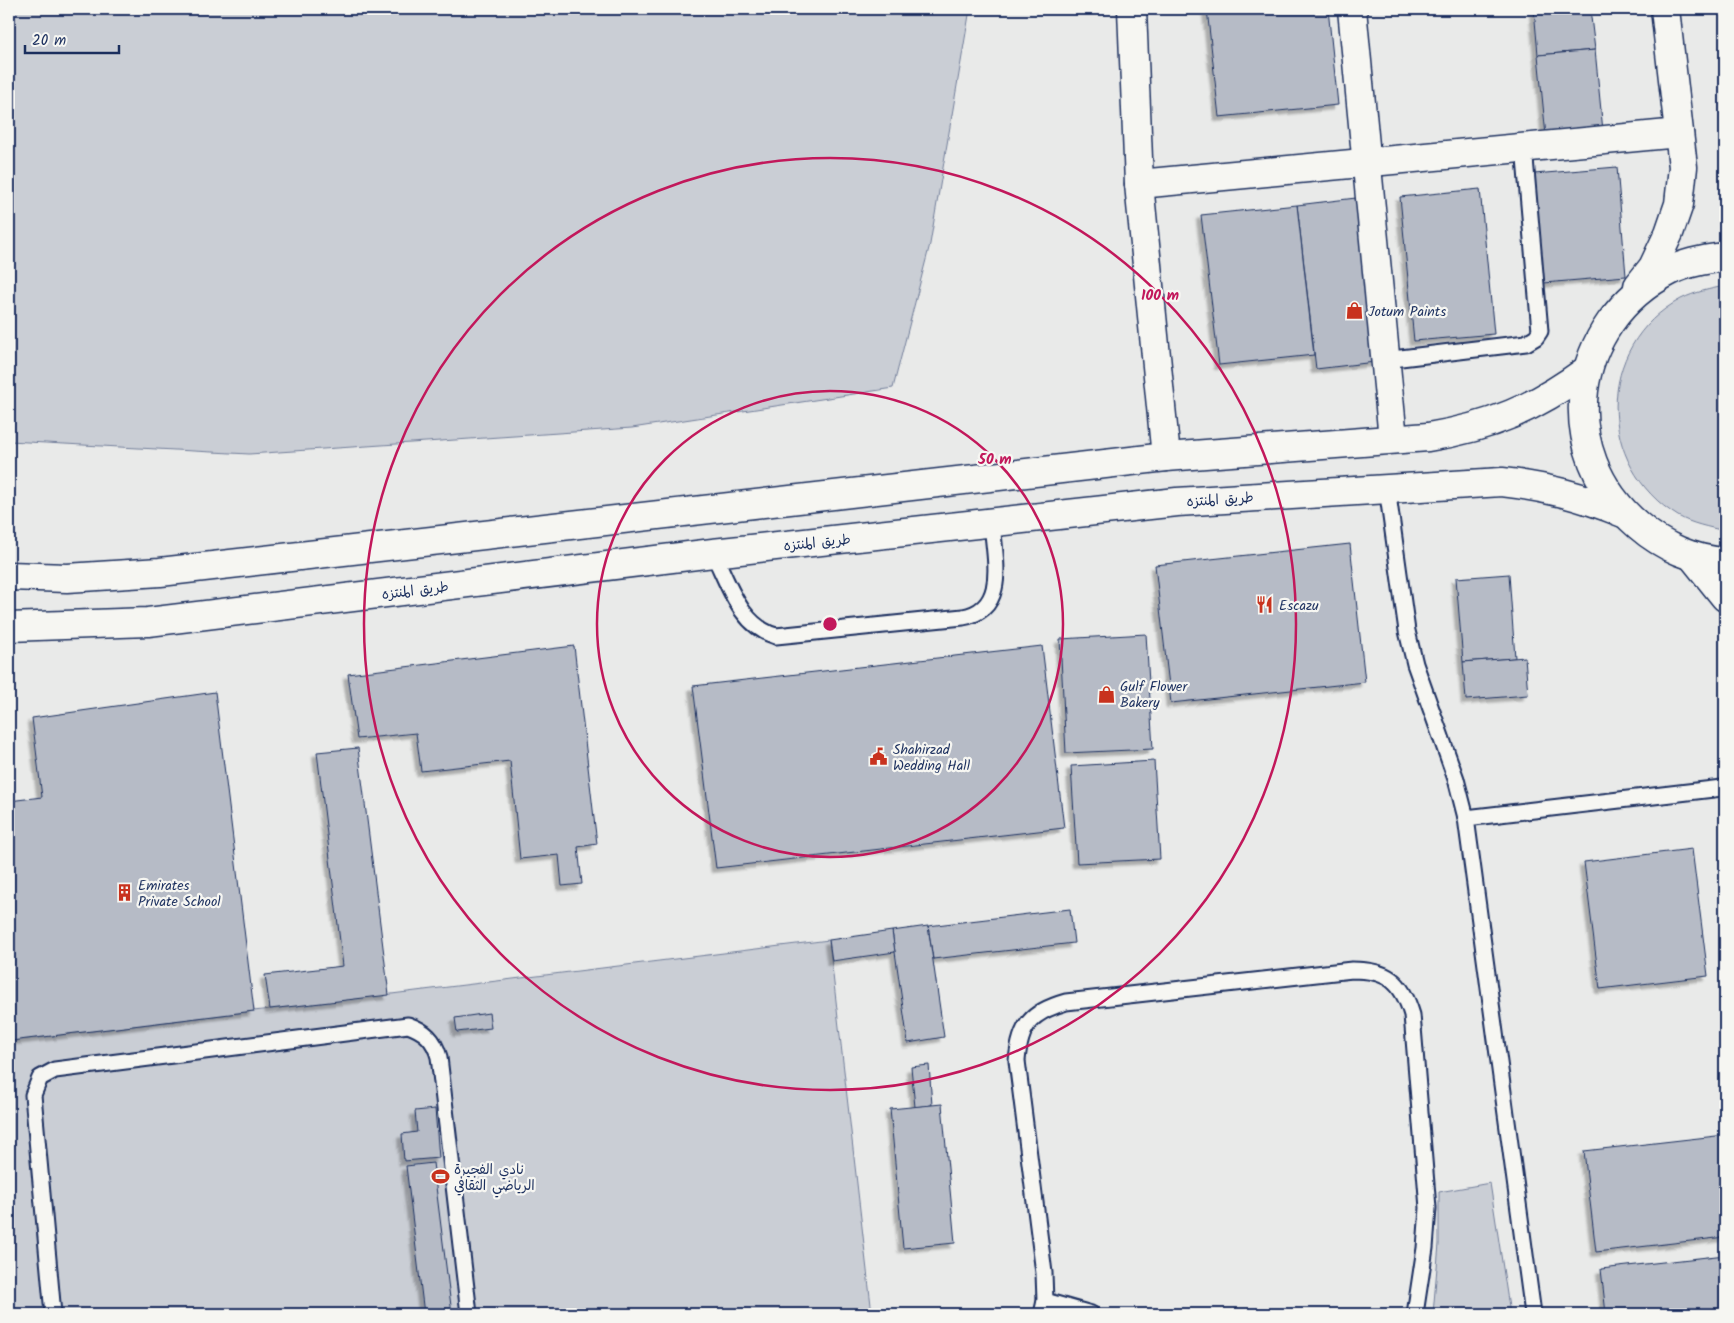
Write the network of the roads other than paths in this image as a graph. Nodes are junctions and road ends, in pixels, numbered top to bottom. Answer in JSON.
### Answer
{"nodes":[{"id":1,"x":1132,"y":9,"type":"edge"},
{"id":2,"x":1352,"y":9,"type":"edge"},
{"id":3,"x":1665,"y":9,"type":"edge"},
{"id":4,"x":1680,"y":133,"type":"junction"},
{"id":5,"x":1524,"y":147,"type":"junction"},
{"id":6,"x":1366,"y":163,"type":"junction"},
{"id":7,"x":1139,"y":184,"type":"junction"},
{"id":8,"x":1725,"y":256,"type":"edge"},
{"id":9,"x":1622,"y":306,"type":"junction"},
{"id":10,"x":1384,"y":360,"type":"junction"},
{"id":11,"x":1587,"y":370,"type":"junction"},
{"id":12,"x":1393,"y":439,"type":"junction"},
{"id":13,"x":1166,"y":456,"type":"junction"},
{"id":14,"x":1388,"y":488,"type":"junction"},
{"id":15,"x":1623,"y":512,"type":"junction"},
{"id":16,"x":992,"y":522,"type":"junction"},
{"id":17,"x":713,"y":553,"type":"junction"},
{"id":18,"x":1692,"y":556,"type":"junction"},
{"id":19,"x":1725,"y":562,"type":"edge"},
{"id":20,"x":9,"y":576,"type":"edge"},
{"id":21,"x":1725,"y":597,"type":"edge"},
{"id":22,"x":9,"y":627,"type":"edge"},
{"id":23,"x":1722,"y":788,"type":"dead end"},
{"id":24,"x":1466,"y":818,"type":"junction"},
{"id":25,"x":1044,"y":1308,"type":"edge"},
{"id":26,"x":54,"y":1314,"type":"edge"},
{"id":27,"x":469,"y":1314,"type":"edge"},
{"id":28,"x":1091,"y":1314,"type":"edge"},
{"id":29,"x":1415,"y":1314,"type":"edge"},
{"id":30,"x":1532,"y":1314,"type":"edge"}],
"edges":[{"from":1,"to":7,"type":"street"},
{"from":2,"to":6,"type":"street"},
{"from":3,"to":4,"type":"street"},
{"from":4,"to":5,"type":"street"},
{"from":4,"to":9,"type":"street"},
{"from":5,"to":6,"type":"street"},
{"from":5,"to":10,"type":"lane"},
{"from":6,"to":7,"type":"street"},
{"from":6,"to":10,"type":"street"},
{"from":7,"to":13,"type":"street"},
{"from":8,"to":9,"type":"street"},
{"from":9,"to":11,"type":"street"},
{"from":10,"to":12,"type":"street"},
{"from":11,"to":12,"type":"street"},
{"from":11,"to":15,"type":"street"},
{"from":12,"to":13,"type":"street"},
{"from":13,"to":20,"type":"street"},
{"from":14,"to":15,"type":"street","name":"طريق المنتزه"},
{"from":14,"to":16,"type":"street","name":"طريق المنتزه"},
{"from":14,"to":24,"type":"lane"},
{"from":15,"to":18,"type":"street"},
{"from":16,"to":17,"type":"street","name":"طريق المنتزه"},
{"from":16,"to":17,"type":"lane"},
{"from":17,"to":22,"type":"street","name":"طريق المنتزه"},
{"from":18,"to":19,"type":"street"},
{"from":18,"to":21,"type":"street"},
{"from":23,"to":24,"type":"lane"},
{"from":24,"to":30,"type":"lane"},
{"from":25,"to":28,"type":"lane"},
{"from":25,"to":29,"type":"lane"},
{"from":26,"to":27,"type":"lane"}]}
